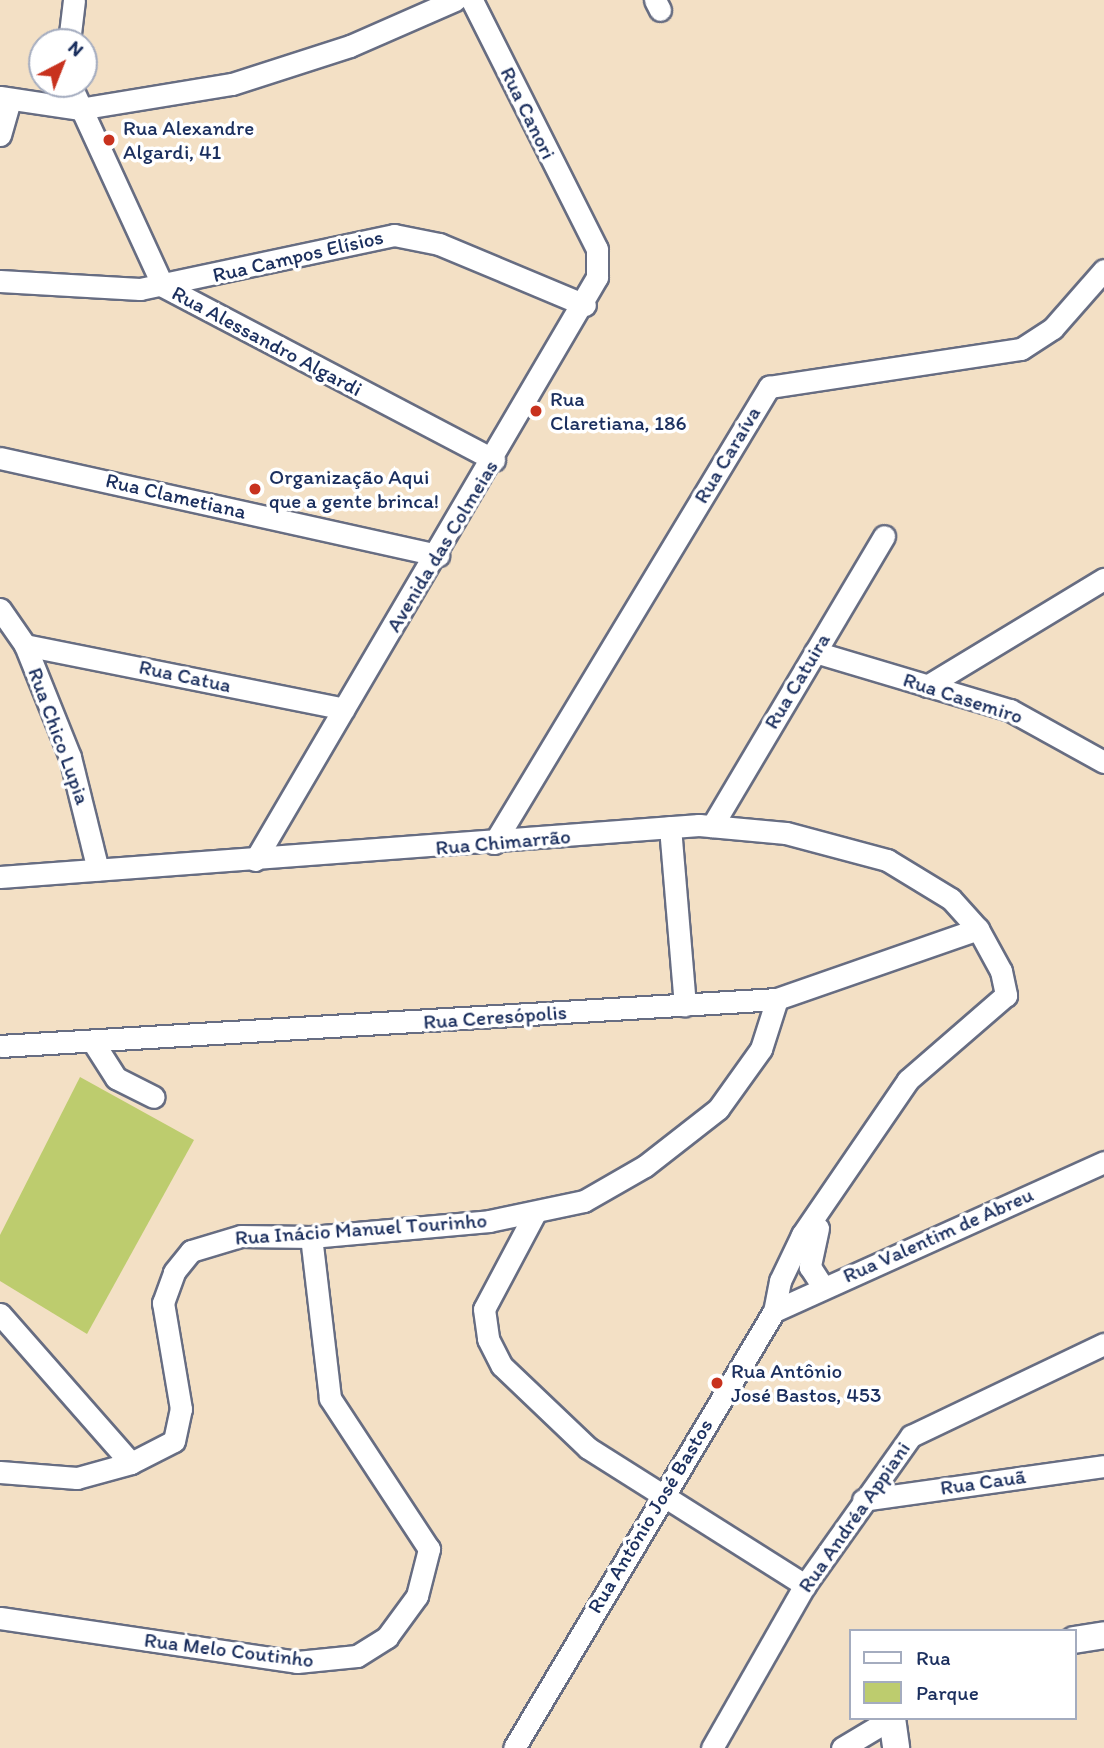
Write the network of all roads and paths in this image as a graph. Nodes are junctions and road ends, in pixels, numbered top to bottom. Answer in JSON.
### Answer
{"nodes":[{"id":1,"x":74,"y":0,"type":"edge"},
{"id":2,"x":455,"y":0,"type":"edge"},
{"id":3,"x":472,"y":0,"type":"edge"},
{"id":4,"x":71,"y":28,"type":"edge"},
{"id":5,"x":5,"y":98,"type":"edge"},
{"id":6,"x":75,"y":98,"type":"edge"},
{"id":7,"x":79,"y":109,"type":"junction"},
{"id":8,"x":0,"y":135,"type":"edge"},
{"id":9,"x":584,"y":226,"type":"joint"},
{"id":10,"x":1104,"y":270,"type":"edge"},
{"id":11,"x":0,"y":281,"type":"edge"},
{"id":12,"x":163,"y":286,"type":"junction"},
{"id":13,"x":585,"y":305,"type":"junction"},
{"id":14,"x":0,"y":458,"type":"edge"},
{"id":15,"x":494,"y":460,"type":"junction"},
{"id":16,"x":884,"y":536,"type":"dead end"},
{"id":17,"x":438,"y":555,"type":"junction"},
{"id":18,"x":1104,"y":579,"type":"edge"},
{"id":19,"x":0,"y":609,"type":"edge"},
{"id":20,"x":25,"y":645,"type":"junction"},
{"id":21,"x":815,"y":652,"type":"junction"},
{"id":22,"x":927,"y":686,"type":"junction"},
{"id":23,"x":344,"y":709,"type":"junction"},
{"id":24,"x":1104,"y":762,"type":"edge"},
{"id":25,"x":712,"y":826,"type":"junction"},
{"id":26,"x":670,"y":827,"type":"junction"},
{"id":27,"x":494,"y":843,"type":"junction"},
{"id":28,"x":255,"y":860,"type":"junction"},
{"id":29,"x":98,"y":870,"type":"junction"},
{"id":30,"x":0,"y":877,"type":"edge"},
{"id":31,"x":978,"y":929,"type":"junction"},
{"id":32,"x":777,"y":999,"type":"junction"},
{"id":33,"x":684,"y":1006,"type":"junction"},
{"id":34,"x":93,"y":1042,"type":"junction"},
{"id":35,"x":0,"y":1046,"type":"edge"},
{"id":36,"x":153,"y":1097,"type":"dead end"},
{"id":37,"x":1104,"y":1162,"type":"edge"},
{"id":38,"x":823,"y":1211,"type":"junction"},
{"id":39,"x":534,"y":1215,"type":"junction"},
{"id":40,"x":310,"y":1237,"type":"junction"},
{"id":41,"x":823,"y":1287,"type":"junction"},
{"id":42,"x":774,"y":1311,"type":"junction"},
{"id":43,"x":0,"y":1314,"type":"edge"},
{"id":44,"x":1104,"y":1345,"type":"edge"},
{"id":45,"x":131,"y":1464,"type":"junction"},
{"id":46,"x":1104,"y":1466,"type":"edge"},
{"id":47,"x":0,"y":1472,"type":"edge"},
{"id":48,"x":661,"y":1497,"type":"junction"},
{"id":49,"x":863,"y":1500,"type":"junction"},
{"id":50,"x":805,"y":1585,"type":"junction"},
{"id":51,"x":0,"y":1618,"type":"edge"},
{"id":52,"x":1104,"y":1635,"type":"edge"},
{"id":53,"x":1076,"y":1640,"type":"edge"},
{"id":54,"x":889,"y":1720,"type":"edge"},
{"id":55,"x":892,"y":1720,"type":"edge"},
{"id":56,"x":514,"y":1748,"type":"edge"},
{"id":57,"x":712,"y":1748,"type":"edge"},
{"id":58,"x":842,"y":1748,"type":"edge"},
{"id":59,"x":896,"y":1748,"type":"edge"}],
"edges":[{"from":1,"to":4,"type":"street"},
{"from":2,"to":7,"type":"street"},
{"from":3,"to":9,"type":"street","name":"Rua Canori"},
{"from":5,"to":7,"type":"street"},
{"from":5,"to":8,"type":"street"},
{"from":6,"to":7,"type":"street","name":"Rua Alessandro Algardi"},
{"from":7,"to":12,"type":"street","name":"Rua Alessandro Algardi"},
{"from":9,"to":13,"type":"street","name":"Avenida das Colmeias"},
{"from":10,"to":27,"type":"street","name":"Rua Caraíva"},
{"from":11,"to":12,"type":"street","name":"Rua Campos Elísios"},
{"from":12,"to":13,"type":"street","name":"Rua Campos Elísios"},
{"from":12,"to":15,"type":"street","name":"Rua Alessandro Algardi"},
{"from":13,"to":15,"type":"street","name":"Avenida das Colmeias"},
{"from":14,"to":17,"type":"street","name":"Rua Clametiana"},
{"from":15,"to":17,"type":"street","name":"Avenida das Colmeias"},
{"from":16,"to":21,"type":"street","name":"Rua Catuira"},
{"from":17,"to":23,"type":"street","name":"Avenida das Colmeias"},
{"from":18,"to":22,"type":"street"},
{"from":19,"to":20,"type":"street","name":"Rua Chico Lupia"},
{"from":20,"to":23,"type":"street","name":"Rua Catua"},
{"from":20,"to":29,"type":"street","name":"Rua Chico Lupia"},
{"from":21,"to":22,"type":"street","name":"Rua Casemiro"},
{"from":21,"to":25,"type":"street","name":"Rua Catuira"},
{"from":22,"to":24,"type":"street","name":"Rua Casemiro"},
{"from":23,"to":28,"type":"street","name":"Avenida das Colmeias"},
{"from":25,"to":26,"type":"street","name":"Rua Chimarrão"},
{"from":25,"to":31,"type":"street","name":"Rua Chimarrão"},
{"from":26,"to":27,"type":"street","name":"Rua Chimarrão"},
{"from":26,"to":33,"type":"street"},
{"from":27,"to":28,"type":"street","name":"Rua Chimarrão"},
{"from":28,"to":29,"type":"street","name":"Rua Chimarrão"},
{"from":29,"to":30,"type":"street","name":"Rua Chimarrão"},
{"from":31,"to":32,"type":"street","name":"Rua Ceresópolis"},
{"from":31,"to":38,"type":"street","name":"Rua Antônio José Bastos"},
{"from":32,"to":33,"type":"street","name":"Rua Ceresópolis"},
{"from":32,"to":39,"type":"street","name":"Rua Inácio Manuel Tourinho"},
{"from":33,"to":34,"type":"street","name":"Rua Ceresópolis"},
{"from":34,"to":35,"type":"street","name":"Rua Ceresópolis"},
{"from":34,"to":36,"type":"street"},
{"from":37,"to":41,"type":"street","name":"Rua Valentim de Abreu"},
{"from":38,"to":41,"type":"street","name":"Rua Antônio José Bastos"},
{"from":38,"to":42,"type":"street","name":"Rua Antônio José Bastos"},
{"from":39,"to":40,"type":"street","name":"Rua Inácio Manuel Tourinho"},
{"from":39,"to":48,"type":"street"},
{"from":40,"to":45,"type":"street","name":"Rua Inácio Manuel Tourinho"},
{"from":40,"to":51,"type":"street","name":"Rua Melo Coutinho"},
{"from":41,"to":42,"type":"street","name":"Rua Valentim de Abreu"},
{"from":42,"to":48,"type":"street","name":"Rua Antônio José Bastos"},
{"from":43,"to":45,"type":"street"},
{"from":44,"to":49,"type":"street","name":"Rua Andréa Appiani"},
{"from":45,"to":47,"type":"street","name":"Rua Inácio Manuel Tourinho"},
{"from":46,"to":49,"type":"street","name":"Rua Cauã"},
{"from":48,"to":50,"type":"street"},
{"from":48,"to":56,"type":"street","name":"Rua Antônio José Bastos"},
{"from":49,"to":50,"type":"street","name":"Rua Andréa Appiani"},
{"from":50,"to":57,"type":"street","name":"Rua Andréa Appiani"},
{"from":52,"to":53,"type":"street"},
{"from":54,"to":58,"type":"street"},
{"from":55,"to":59,"type":"street"}]}
